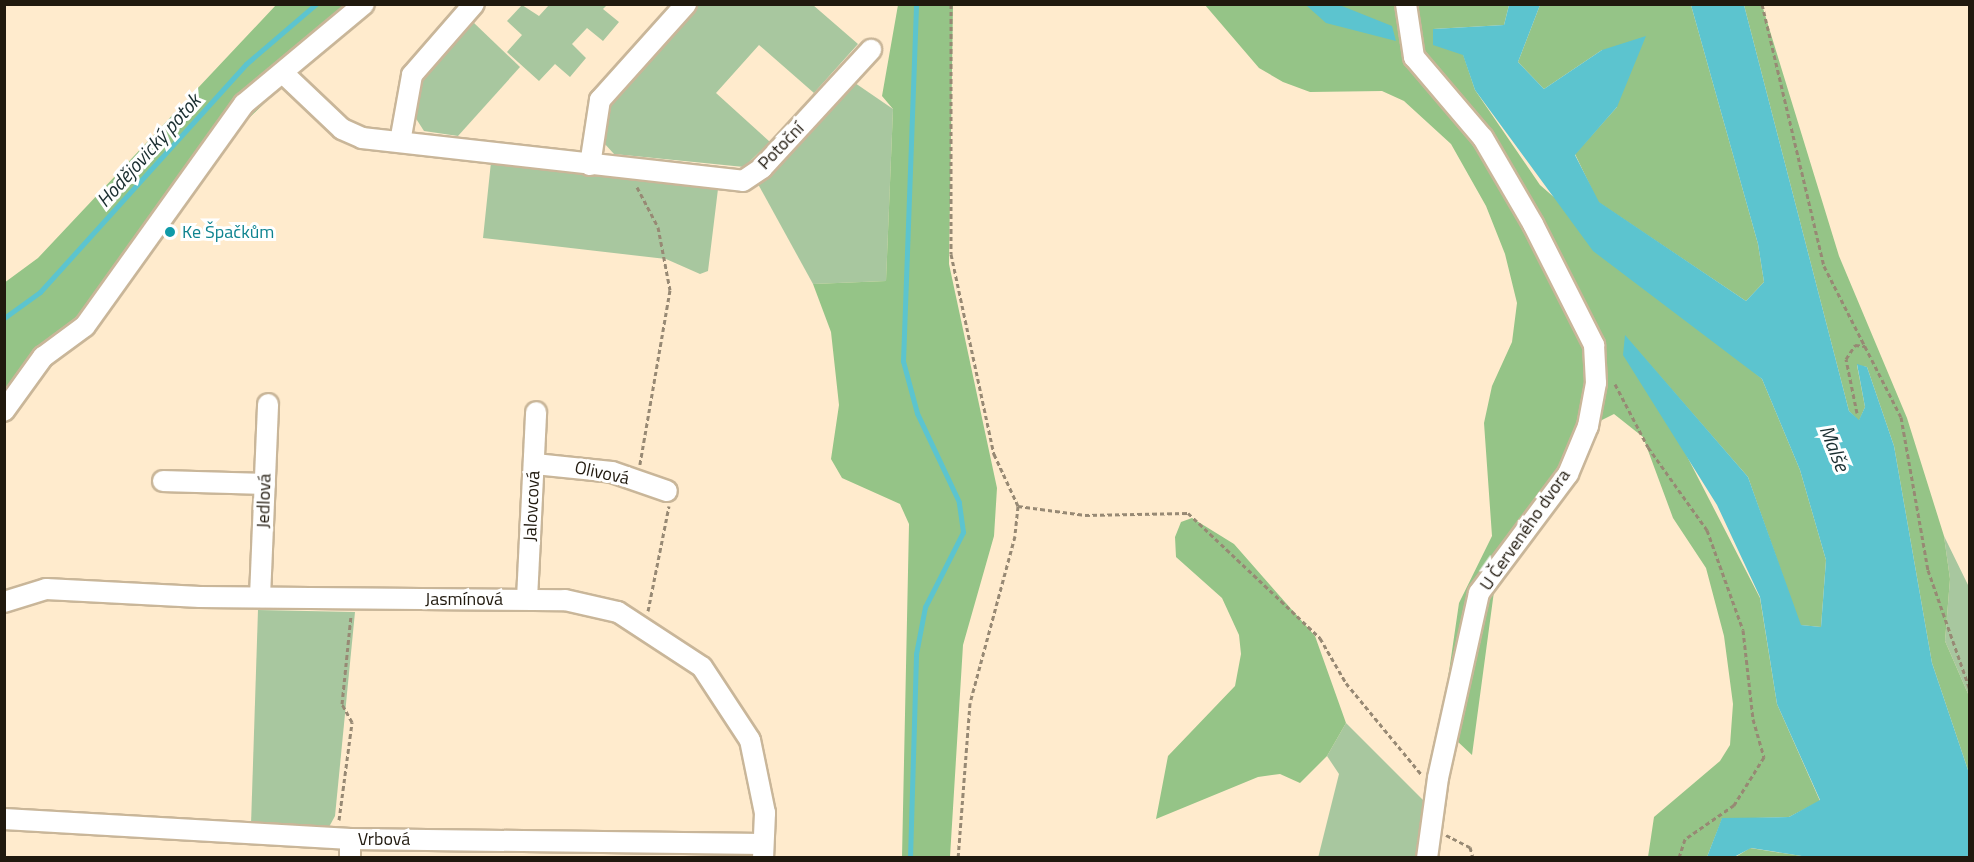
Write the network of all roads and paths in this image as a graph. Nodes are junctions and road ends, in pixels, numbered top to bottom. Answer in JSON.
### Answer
{"nodes":[{"id":1,"x":364,"y":4,"type":"edge"},
{"id":2,"x":474,"y":4,"type":"edge"},
{"id":3,"x":686,"y":4,"type":"edge"},
{"id":4,"x":951,"y":4,"type":"edge"},
{"id":5,"x":1406,"y":4,"type":"edge"},
{"id":6,"x":1762,"y":4,"type":"edge"},
{"id":7,"x":871,"y":50,"type":"dead end"},
{"id":8,"x":283,"y":73,"type":"junction"},
{"id":9,"x":400,"y":142,"type":"junction"},
{"id":10,"x":590,"y":165,"type":"junction"},
{"id":11,"x":627,"y":169,"type":"junction"},
{"id":12,"x":1865,"y":346,"type":"junction"},
{"id":13,"x":1610,"y":375,"type":"dead end"},
{"id":14,"x":268,"y":404,"type":"dead end"},
{"id":15,"x":4,"y":411,"type":"edge"},
{"id":16,"x":536,"y":412,"type":"dead end"},
{"id":17,"x":1857,"y":413,"type":"dead end"},
{"id":18,"x":535,"y":464,"type":"junction"},
{"id":19,"x":636,"y":480,"type":"junction"},
{"id":20,"x":163,"y":481,"type":"dead end"},
{"id":21,"x":265,"y":484,"type":"junction"},
{"id":22,"x":667,"y":491,"type":"joint"},
{"id":23,"x":1018,"y":506,"type":"junction"},
{"id":24,"x":260,"y":597,"type":"junction"},
{"id":25,"x":352,"y":598,"type":"junction"},
{"id":26,"x":526,"y":599,"type":"junction"},
{"id":27,"x":4,"y":602,"type":"edge"},
{"id":28,"x":647,"y":628,"type":"junction"},
{"id":29,"x":1970,"y":690,"type":"edge"},
{"id":30,"x":1438,"y":778,"type":"junction"},
{"id":31,"x":4,"y":819,"type":"edge"},
{"id":32,"x":1433,"y":828,"type":"junction"},
{"id":33,"x":350,"y":848,"type":"edge"},
{"id":34,"x":763,"y":851,"type":"edge"},
{"id":35,"x":958,"y":858,"type":"edge"},
{"id":36,"x":1427,"y":858,"type":"edge"},
{"id":37,"x":1473,"y":858,"type":"edge"},
{"id":38,"x":1679,"y":858,"type":"edge"}],
"edges":[{"from":1,"to":8,"type":"street"},
{"from":2,"to":9,"type":"street"},
{"from":3,"to":10,"type":"street"},
{"from":4,"to":23,"type":"path"},
{"from":5,"to":30,"type":"street","name":"U Červeného dvora"},
{"from":6,"to":12,"type":"path"},
{"from":7,"to":11,"type":"street","name":"Potoční"},
{"from":8,"to":9,"type":"street","name":"Potoční"},
{"from":8,"to":15,"type":"street"},
{"from":9,"to":10,"type":"street","name":"Potoční"},
{"from":10,"to":11,"type":"street","name":"Potoční"},
{"from":11,"to":19,"type":"path"},
{"from":12,"to":17,"type":"path"},
{"from":12,"to":29,"type":"path"},
{"from":13,"to":38,"type":"path"},
{"from":14,"to":21,"type":"street","name":"Jedlová"},
{"from":16,"to":18,"type":"street","name":"Jalovcová"},
{"from":18,"to":19,"type":"street","name":"Olivová"},
{"from":18,"to":26,"type":"street","name":"Jalovcová"},
{"from":19,"to":22,"type":"street","name":"Olivová"},
{"from":20,"to":21,"type":"street"},
{"from":21,"to":24,"type":"street","name":"Jedlová"},
{"from":22,"to":28,"type":"path"},
{"from":23,"to":30,"type":"path"},
{"from":23,"to":35,"type":"path"},
{"from":24,"to":25,"type":"street","name":"Jasmínová"},
{"from":24,"to":27,"type":"street","name":"Jasmínová"},
{"from":25,"to":26,"type":"street","name":"Jasmínová"},
{"from":25,"to":33,"type":"path"},
{"from":26,"to":28,"type":"street","name":"Jasmínová"},
{"from":28,"to":34,"type":"street","name":"Jasmínová"},
{"from":30,"to":32,"type":"street","name":"U Červeného dvora"},
{"from":31,"to":33,"type":"street","name":"Vrbová"},
{"from":32,"to":36,"type":"street","name":"U Červeného dvora"},
{"from":32,"to":37,"type":"path"},
{"from":33,"to":34,"type":"street","name":"Vrbová"}]}
